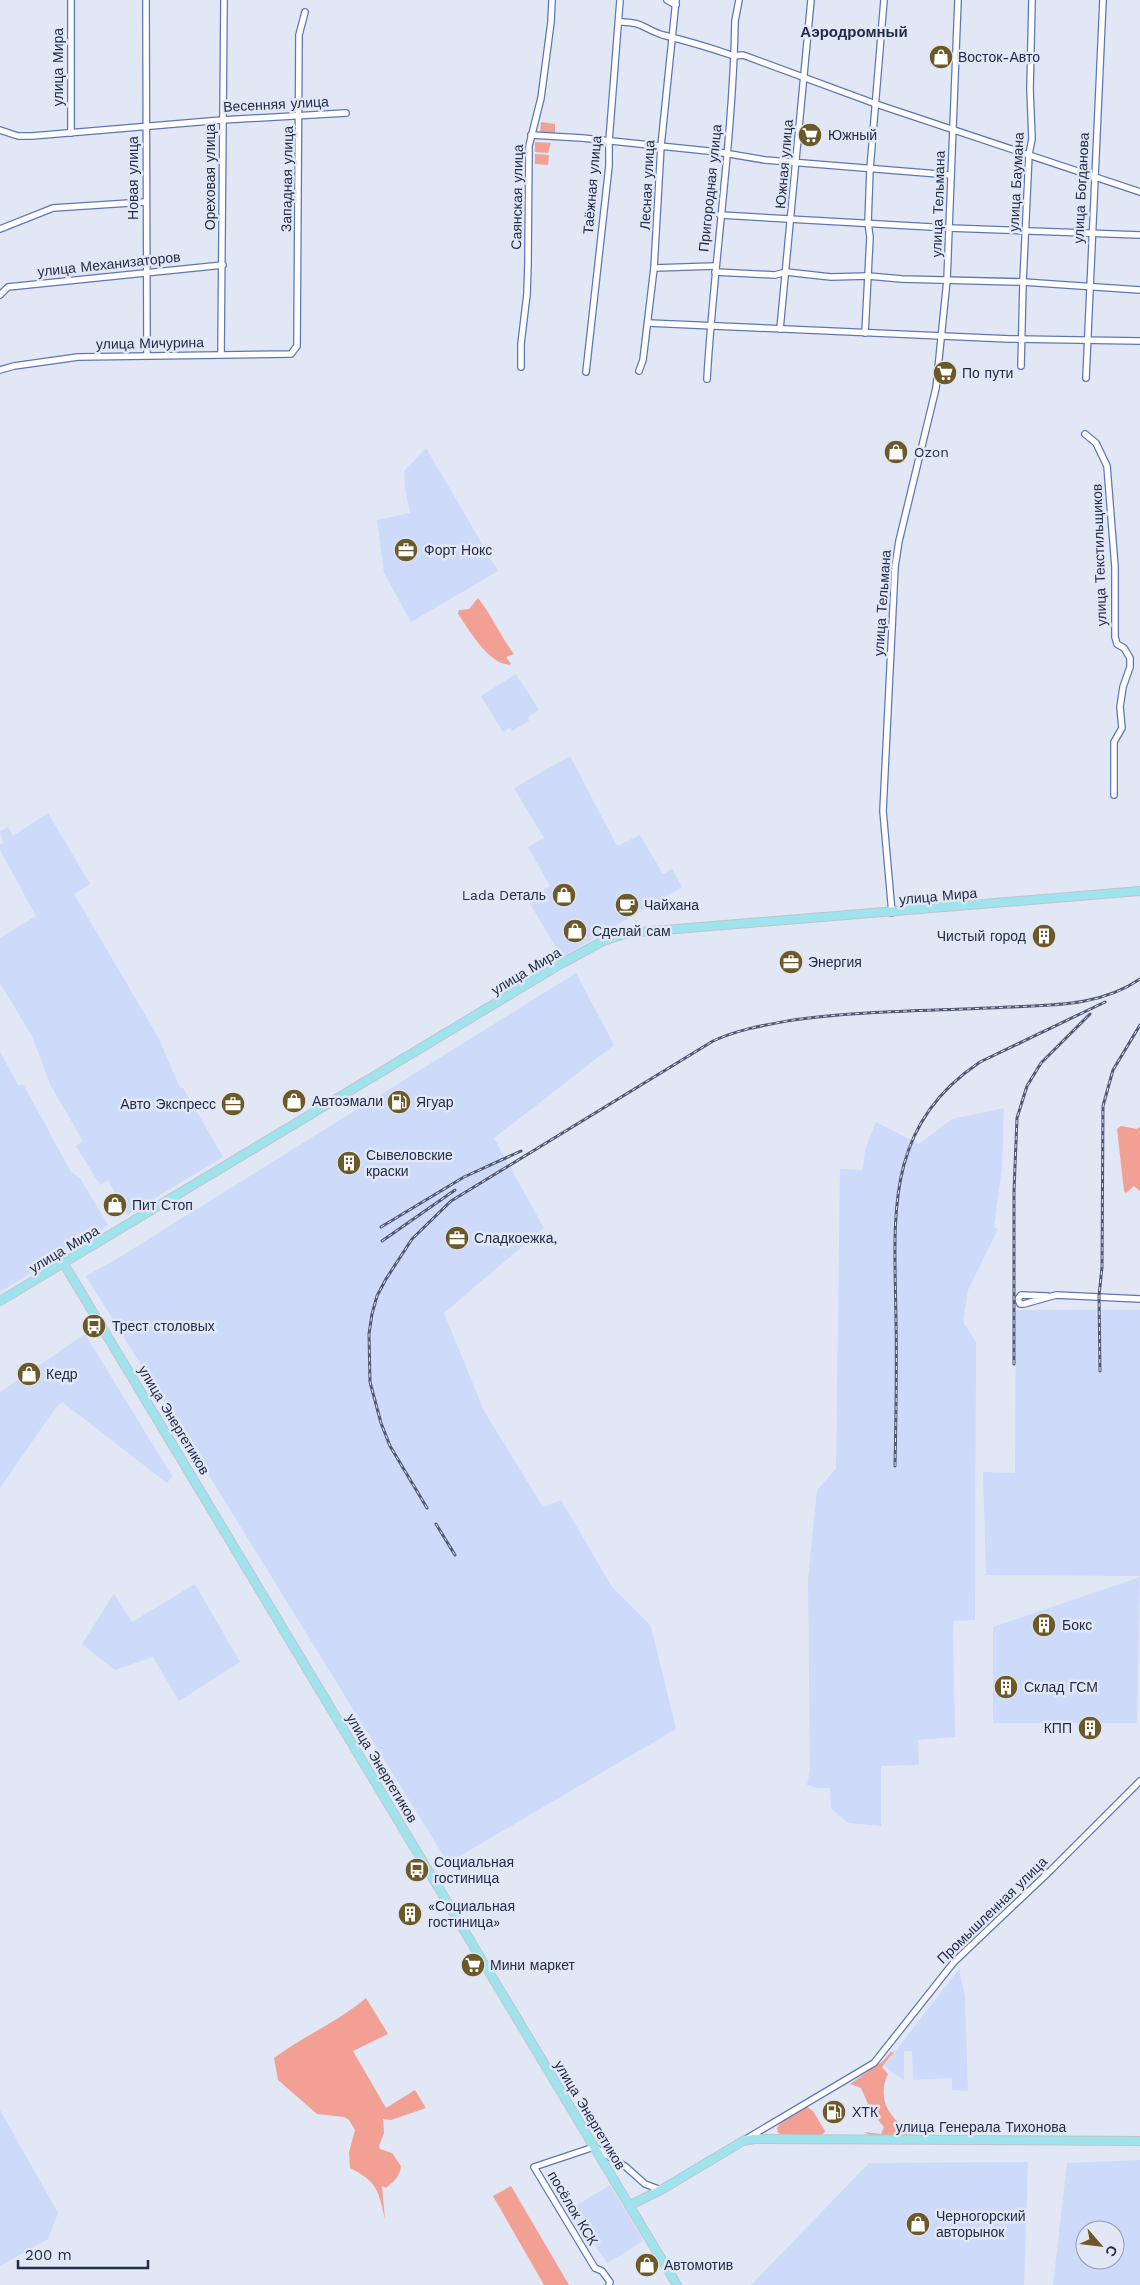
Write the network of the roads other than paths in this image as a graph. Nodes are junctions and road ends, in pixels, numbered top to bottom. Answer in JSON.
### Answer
{"nodes":[{"id":1,"x":71,"y":0,"type":"edge"},
{"id":2,"x":146,"y":0,"type":"edge"},
{"id":3,"x":224,"y":0,"type":"edge"},
{"id":4,"x":552,"y":0,"type":"edge"},
{"id":5,"x":620,"y":0,"type":"edge"},
{"id":6,"x":667,"y":0,"type":"edge"},
{"id":7,"x":739,"y":0,"type":"edge"},
{"id":8,"x":811,"y":0,"type":"edge"},
{"id":9,"x":884,"y":0,"type":"edge"},
{"id":10,"x":958,"y":0,"type":"edge"},
{"id":11,"x":1032,"y":0,"type":"edge"},
{"id":12,"x":1103,"y":0,"type":"edge"},
{"id":13,"x":676,"y":3,"type":"edge"},
{"id":14,"x":305,"y":12,"type":"dead end"},
{"id":15,"x":619,"y":22,"type":"junction"},
{"id":16,"x":671,"y":36,"type":"junction"},
{"id":17,"x":734,"y":56,"type":"junction"},
{"id":18,"x":804,"y":79,"type":"junction"},
{"id":19,"x":876,"y":104,"type":"junction"},
{"id":20,"x":346,"y":113,"type":"dead end"},
{"id":21,"x":300,"y":114,"type":"junction"},
{"id":22,"x":222,"y":120,"type":"junction"},
{"id":23,"x":146,"y":127,"type":"junction"},
{"id":24,"x":0,"y":130,"type":"edge"},
{"id":25,"x":953,"y":130,"type":"junction"},
{"id":26,"x":71,"y":133,"type":"junction"},
{"id":27,"x":531,"y":136,"type":"junction"},
{"id":28,"x":609,"y":141,"type":"junction"},
{"id":29,"x":661,"y":146,"type":"junction"},
{"id":30,"x":727,"y":153,"type":"junction"},
{"id":31,"x":1029,"y":154,"type":"junction"},
{"id":32,"x":796,"y":162,"type":"junction"},
{"id":33,"x":870,"y":169,"type":"junction"},
{"id":34,"x":951,"y":175,"type":"junction"},
{"id":35,"x":1095,"y":176,"type":"junction"},
{"id":36,"x":1140,"y":192,"type":"edge"},
{"id":37,"x":146,"y":202,"type":"junction"},
{"id":38,"x":720,"y":215,"type":"junction"},
{"id":39,"x":792,"y":220,"type":"junction"},
{"id":40,"x":868,"y":223,"type":"junction"},
{"id":41,"x":949,"y":228,"type":"junction"},
{"id":42,"x":0,"y":229,"type":"edge"},
{"id":43,"x":1026,"y":230,"type":"junction"},
{"id":44,"x":1092,"y":233,"type":"junction"},
{"id":45,"x":1140,"y":235,"type":"edge"},
{"id":46,"x":223,"y":265,"type":"junction"},
{"id":47,"x":654,"y":268,"type":"junction"},
{"id":48,"x":715,"y":269,"type":"junction"},
{"id":49,"x":786,"y":272,"type":"junction"},
{"id":50,"x":146,"y":273,"type":"junction"},
{"id":51,"x":868,"y":276,"type":"junction"},
{"id":52,"x":947,"y":280,"type":"junction"},
{"id":53,"x":1022,"y":282,"type":"junction"},
{"id":54,"x":1089,"y":286,"type":"junction"},
{"id":55,"x":1140,"y":290,"type":"edge"},
{"id":56,"x":0,"y":295,"type":"edge"},
{"id":57,"x":648,"y":323,"type":"junction"},
{"id":58,"x":710,"y":326,"type":"junction"},
{"id":59,"x":780,"y":329,"type":"junction"},
{"id":60,"x":864,"y":333,"type":"junction"},
{"id":61,"x":941,"y":335,"type":"junction"},
{"id":62,"x":1022,"y":338,"type":"junction"},
{"id":63,"x":1088,"y":339,"type":"junction"},
{"id":64,"x":1140,"y":341,"type":"edge"},
{"id":65,"x":298,"y":346,"type":"joint"},
{"id":66,"x":221,"y":354,"type":"junction"},
{"id":67,"x":147,"y":356,"type":"junction"},
{"id":68,"x":1021,"y":366,"type":"dead end"},
{"id":69,"x":521,"y":367,"type":"dead end"},
{"id":70,"x":0,"y":370,"type":"edge"},
{"id":71,"x":639,"y":371,"type":"dead end"},
{"id":72,"x":586,"y":372,"type":"dead end"},
{"id":73,"x":1086,"y":378,"type":"dead end"},
{"id":74,"x":708,"y":379,"type":"dead end"},
{"id":75,"x":1085,"y":434,"type":"dead end"},
{"id":76,"x":1114,"y":795,"type":"dead end"},
{"id":77,"x":1140,"y":891,"type":"edge"},
{"id":78,"x":892,"y":913,"type":"junction"},
{"id":79,"x":64,"y":1264,"type":"junction"},
{"id":80,"x":1047,"y":1296,"type":"dead end"},
{"id":81,"x":1140,"y":1299,"type":"edge"},
{"id":82,"x":0,"y":1301,"type":"edge"},
{"id":83,"x":1140,"y":1781,"type":"edge"},
{"id":84,"x":742,"y":2141,"type":"junction"},
{"id":85,"x":1140,"y":2141,"type":"edge"},
{"id":86,"x":594,"y":2147,"type":"junction"},
{"id":87,"x":661,"y":2190,"type":"junction"},
{"id":88,"x":630,"y":2205,"type":"junction"},
{"id":89,"x":609,"y":2285,"type":"edge"},
{"id":90,"x":677,"y":2285,"type":"edge"}],
"edges":[{"from":1,"to":26,"type":"street","name":"улица Мира"},
{"from":2,"to":23,"type":"street","name":"Новая улица"},
{"from":3,"to":22,"type":"street","name":"Ореховая улица"},
{"from":4,"to":27,"type":"street","name":"Саянская улица"},
{"from":5,"to":15,"type":"street","name":"Таёжная улица"},
{"from":6,"to":13,"type":"street"},
{"from":7,"to":17,"type":"street","name":"Пригородная улица"},
{"from":8,"to":18,"type":"street","name":"Южная улица"},
{"from":9,"to":19,"type":"street"},
{"from":10,"to":25,"type":"street","name":"улица Тельмана"},
{"from":11,"to":31,"type":"street","name":"улица Баумана"},
{"from":12,"to":35,"type":"street","name":"улица Богданова"},
{"from":13,"to":16,"type":"street","name":"Лесная улица"},
{"from":14,"to":21,"type":"street","name":"Западная улица"},
{"from":15,"to":16,"type":"street"},
{"from":15,"to":28,"type":"street","name":"Таёжная улица"},
{"from":16,"to":17,"type":"street"},
{"from":16,"to":29,"type":"street","name":"Лесная улица"},
{"from":17,"to":18,"type":"street"},
{"from":17,"to":30,"type":"street","name":"Пригородная улица"},
{"from":18,"to":19,"type":"street"},
{"from":18,"to":32,"type":"street","name":"Южная улица"},
{"from":19,"to":25,"type":"street"},
{"from":19,"to":33,"type":"street"},
{"from":20,"to":21,"type":"street","name":"Весенняя улица"},
{"from":21,"to":22,"type":"street","name":"Весенняя улица"},
{"from":21,"to":65,"type":"street","name":"Западная улица"},
{"from":22,"to":23,"type":"street","name":"Весенняя улица"},
{"from":22,"to":46,"type":"street","name":"Ореховая улица"},
{"from":23,"to":26,"type":"street","name":"Весенняя улица"},
{"from":23,"to":37,"type":"street","name":"Новая улица"},
{"from":24,"to":26,"type":"street","name":"Весенняя улица"},
{"from":25,"to":31,"type":"street"},
{"from":25,"to":34,"type":"street","name":"улица Тельмана"},
{"from":27,"to":28,"type":"street"},
{"from":27,"to":69,"type":"street","name":"Саянская улица"},
{"from":28,"to":29,"type":"street"},
{"from":28,"to":72,"type":"street","name":"Таёжная улица"},
{"from":29,"to":30,"type":"street"},
{"from":29,"to":47,"type":"street","name":"Лесная улица"},
{"from":30,"to":32,"type":"street"},
{"from":30,"to":38,"type":"street","name":"Пригородная улица"},
{"from":31,"to":35,"type":"street"},
{"from":31,"to":43,"type":"street","name":"улица Баумана"},
{"from":32,"to":33,"type":"street"},
{"from":32,"to":39,"type":"street","name":"Южная улица"},
{"from":33,"to":34,"type":"street"},
{"from":33,"to":40,"type":"street"},
{"from":34,"to":41,"type":"street","name":"улица Тельмана"},
{"from":35,"to":36,"type":"street"},
{"from":35,"to":44,"type":"street","name":"улица Богданова"},
{"from":37,"to":42,"type":"street"},
{"from":37,"to":50,"type":"street","name":"Новая улица"},
{"from":38,"to":39,"type":"street"},
{"from":38,"to":48,"type":"street","name":"Пригородная улица"},
{"from":39,"to":40,"type":"street"},
{"from":39,"to":49,"type":"street","name":"Южная улица"},
{"from":40,"to":41,"type":"street"},
{"from":40,"to":51,"type":"street"},
{"from":41,"to":43,"type":"street"},
{"from":41,"to":52,"type":"street","name":"улица Тельмана"},
{"from":43,"to":44,"type":"street"},
{"from":43,"to":53,"type":"street","name":"улица Баумана"},
{"from":44,"to":45,"type":"street"},
{"from":44,"to":54,"type":"street","name":"улица Богданова"},
{"from":46,"to":50,"type":"street","name":"улица Механизаторов"},
{"from":46,"to":66,"type":"street","name":"Ореховая улица"},
{"from":47,"to":48,"type":"street"},
{"from":47,"to":57,"type":"street","name":"Лесная улица"},
{"from":48,"to":49,"type":"street"},
{"from":48,"to":58,"type":"street","name":"Пригородная улица"},
{"from":49,"to":51,"type":"street"},
{"from":49,"to":59,"type":"street","name":"Южная улица"},
{"from":50,"to":56,"type":"street","name":"улица Механизаторов"},
{"from":50,"to":67,"type":"street","name":"Новая улица"},
{"from":51,"to":52,"type":"street"},
{"from":51,"to":60,"type":"street"},
{"from":52,"to":53,"type":"street"},
{"from":52,"to":61,"type":"street","name":"улица Тельмана"},
{"from":53,"to":54,"type":"street"},
{"from":53,"to":62,"type":"street","name":"улица Баумана"},
{"from":54,"to":55,"type":"street"},
{"from":54,"to":63,"type":"street","name":"улица Богданова"},
{"from":57,"to":58,"type":"street"},
{"from":57,"to":71,"type":"street","name":"Лесная улица"},
{"from":58,"to":59,"type":"street"},
{"from":58,"to":74,"type":"street","name":"Пригородная улица"},
{"from":59,"to":60,"type":"street"},
{"from":60,"to":61,"type":"street"},
{"from":61,"to":62,"type":"street"},
{"from":61,"to":78,"type":"street","name":"улица Тельмана"},
{"from":62,"to":63,"type":"street"},
{"from":62,"to":68,"type":"street","name":"улица Баумана"},
{"from":63,"to":64,"type":"street"},
{"from":63,"to":73,"type":"street","name":"улица Богданова"},
{"from":65,"to":66,"type":"street","name":"улица Мичурина"},
{"from":66,"to":67,"type":"street","name":"улица Мичурина"},
{"from":67,"to":70,"type":"street","name":"улица Мичурина"},
{"from":75,"to":76,"type":"street","name":"улица Текстильщиков"},
{"from":77,"to":78,"type":"main road","name":"улица Мира"},
{"from":78,"to":79,"type":"main road","name":"улица Мира"},
{"from":79,"to":82,"type":"main road","name":"улица Мира"},
{"from":79,"to":86,"type":"main road","name":"улица Энергетиков"},
{"from":80,"to":81,"type":"street"},
{"from":83,"to":84,"type":"street","name":"Промышленная улица"},
{"from":84,"to":85,"type":"main road","name":"улица Генерала Тихонова"},
{"from":84,"to":87,"type":"main road","name":"улица Генерала Тихонова"},
{"from":86,"to":87,"type":"street"},
{"from":86,"to":88,"type":"main road","name":"улица Энергетиков"},
{"from":86,"to":89,"type":"street","name":"посёлок КСК"},
{"from":87,"to":88,"type":"main road","name":"улица Генерала Тихонова"},
{"from":88,"to":90,"type":"main road","name":"улица Энергетиков"}]}
